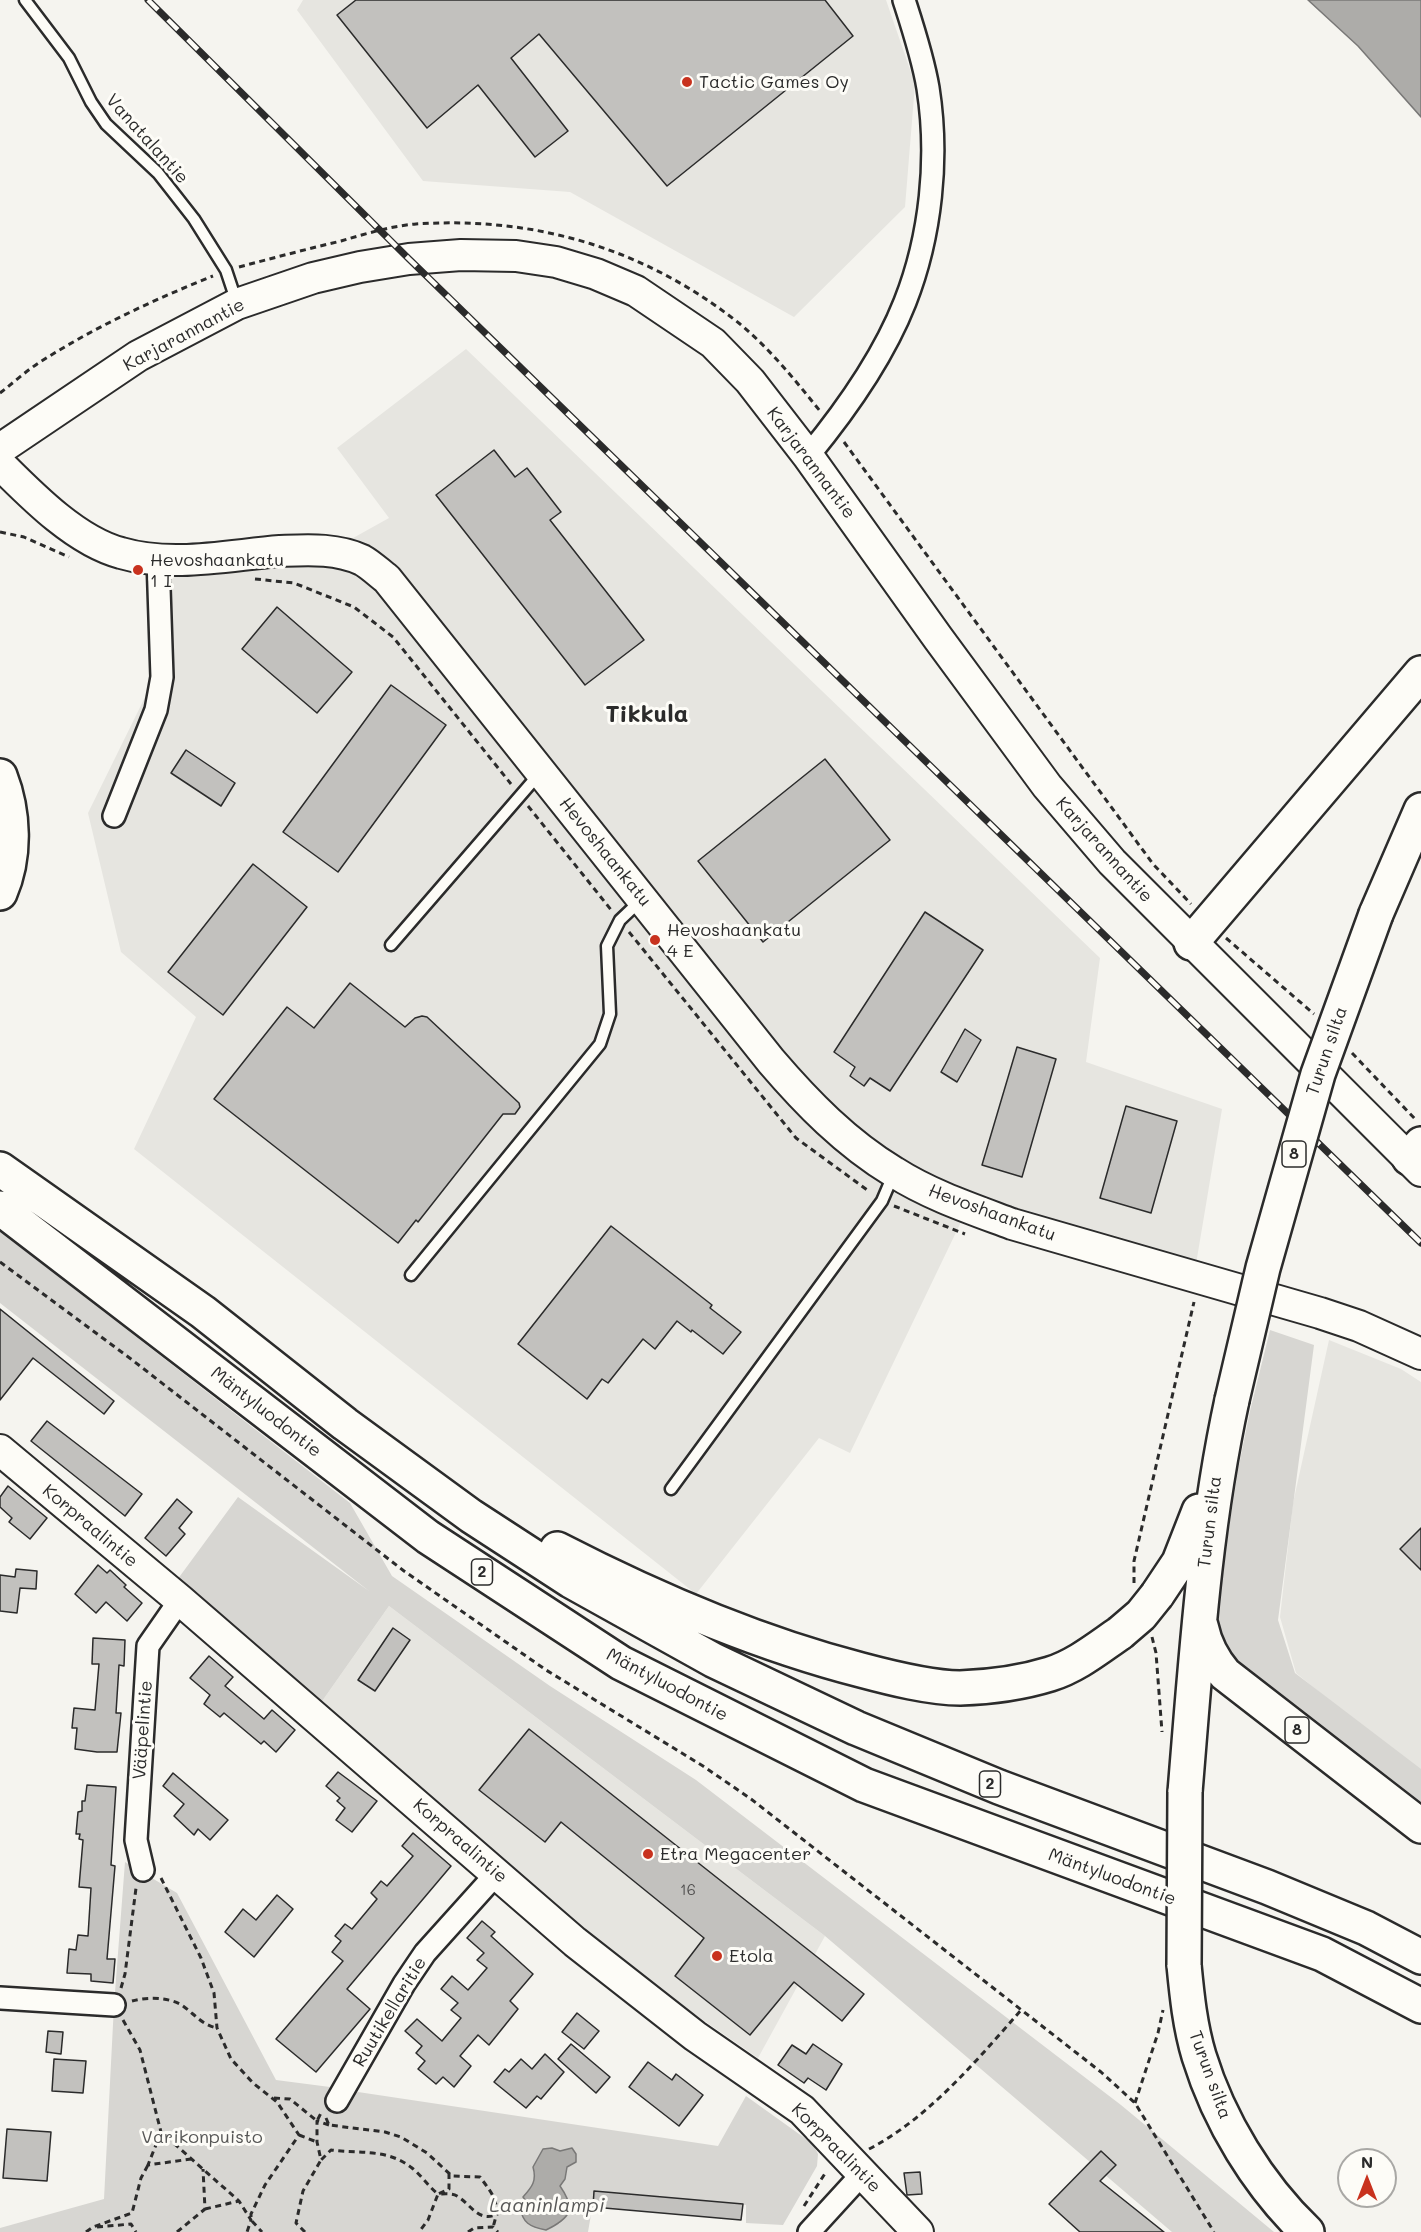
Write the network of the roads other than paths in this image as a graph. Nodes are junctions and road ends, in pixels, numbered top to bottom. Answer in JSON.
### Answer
{"nodes":[{"id":1,"x":25,"y":0,"type":"edge"},
{"id":2,"x":904,"y":0,"type":"edge"},
{"id":3,"x":237,"y":304,"type":"junction"},
{"id":4,"x":0,"y":449,"type":"edge"},
{"id":5,"x":808,"y":456,"type":"junction"},
{"id":6,"x":0,"y":464,"type":"edge"},
{"id":7,"x":158,"y":559,"type":"junction"},
{"id":8,"x":1421,"y":673,"type":"edge"},
{"id":9,"x":542,"y":772,"type":"junction"},
{"id":10,"x":0,"y":776,"type":"edge"},
{"id":11,"x":1421,"y":810,"type":"edge"},
{"id":12,"x":114,"y":816,"type":"dead end"},
{"id":13,"x":0,"y":893,"type":"edge"},
{"id":14,"x":643,"y":898,"type":"junction"},
{"id":15,"x":1200,"y":933,"type":"junction"},
{"id":16,"x":391,"y":945,"type":"dead end"},
{"id":17,"x":1417,"y":1158,"type":"edge"},
{"id":18,"x":0,"y":1169,"type":"edge"},
{"id":19,"x":894,"y":1173,"type":"junction"},
{"id":20,"x":0,"y":1208,"type":"edge"},
{"id":21,"x":411,"y":1275,"type":"dead end"},
{"id":22,"x":1421,"y":1354,"type":"edge"},
{"id":23,"x":0,"y":1450,"type":"edge"},
{"id":24,"x":1218,"y":1465,"type":"junction"},
{"id":25,"x":671,"y":1489,"type":"dead end"},
{"id":26,"x":471,"y":1516,"type":"junction"},
{"id":27,"x":180,"y":1600,"type":"junction"},
{"id":28,"x":1199,"y":1616,"type":"junction"},
{"id":29,"x":1421,"y":1826,"type":"edge"},
{"id":30,"x":143,"y":1869,"type":"road end"},
{"id":31,"x":497,"y":1873,"type":"junction"},
{"id":32,"x":1421,"y":1957,"type":"edge"},
{"id":33,"x":0,"y":1998,"type":"edge"},
{"id":34,"x":114,"y":2005,"type":"road end"},
{"id":35,"x":1421,"y":2006,"type":"edge"},
{"id":36,"x":337,"y":2101,"type":"dead end"},
{"id":37,"x":856,"y":2166,"type":"junction"},
{"id":38,"x":809,"y":2232,"type":"edge"},
{"id":39,"x":918,"y":2232,"type":"edge"},
{"id":40,"x":1307,"y":2232,"type":"edge"}],
"edges":[{"from":1,"to":3,"type":"lane","name":"Vanatalantie"},
{"from":2,"to":5,"type":"street"},
{"from":3,"to":4,"type":"street","name":"Karjarannantie"},
{"from":3,"to":5,"type":"street","name":"Karjarannantie"},
{"from":5,"to":15,"type":"street","name":"Karjarannantie"},
{"from":6,"to":7,"type":"street","name":"Hevoshaankatu"},
{"from":7,"to":9,"type":"street","name":"Hevoshaankatu"},
{"from":7,"to":12,"type":"street"},
{"from":8,"to":15,"type":"highway"},
{"from":9,"to":14,"type":"street","name":"Hevoshaankatu"},
{"from":9,"to":16,"type":"lane"},
{"from":10,"to":13,"type":"highway"},
{"from":11,"to":24,"type":"highway","name":"Turun silta","number":"8","bridge":true},
{"from":14,"to":19,"type":"street","name":"Hevoshaankatu"},
{"from":14,"to":21,"type":"lane"},
{"from":15,"to":17,"type":"street","name":"Karjarannantie"},
{"from":18,"to":26,"type":"highway","number":"2"},
{"from":19,"to":22,"type":"street","name":"Hevoshaankatu"},
{"from":19,"to":25,"type":"lane"},
{"from":20,"to":35,"type":"highway","name":"Mäntyluodontie","number":"2"},
{"from":23,"to":27,"type":"street","name":"Korpraalintie"},
{"from":24,"to":26,"type":"highway","bridge":true},
{"from":24,"to":28,"type":"highway","name":"Turun silta","number":"8"},
{"from":26,"to":32,"type":"highway","number":"2"},
{"from":27,"to":30,"type":"street","name":"Vääpelintie"},
{"from":27,"to":31,"type":"street","name":"Korpraalintie"},
{"from":28,"to":29,"type":"highway","number":"8"},
{"from":28,"to":40,"type":"highway","name":"Turun silta","number":"8","bridge":true},
{"from":31,"to":36,"type":"street","name":"Ruutikellaritie"},
{"from":31,"to":37,"type":"street","name":"Korpraalintie"},
{"from":33,"to":34,"type":"street"},
{"from":37,"to":38,"type":"street"},
{"from":37,"to":39,"type":"street","name":"Korpraalintie"}]}
